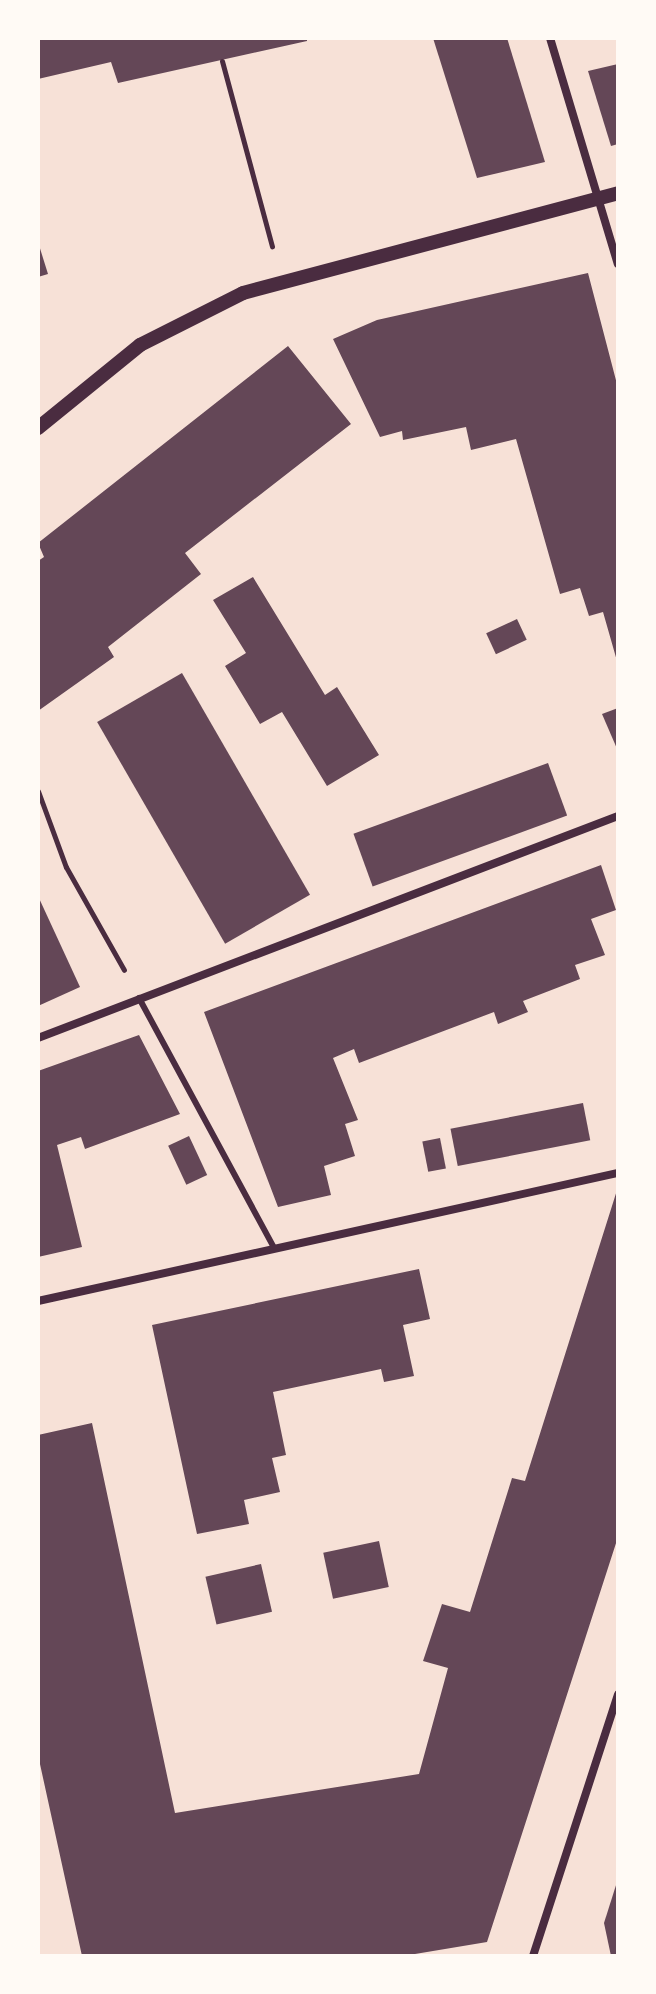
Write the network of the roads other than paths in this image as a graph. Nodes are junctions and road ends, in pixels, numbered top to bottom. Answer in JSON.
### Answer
{"nodes":[{"id":1,"x":550,"y":38,"type":"edge"},
{"id":2,"x":618,"y":193,"type":"edge"},
{"id":3,"x":598,"y":197,"type":"junction"},
{"id":4,"x":618,"y":264,"type":"edge"},
{"id":5,"x":38,"y":428,"type":"edge"},
{"id":6,"x":618,"y":816,"type":"edge"},
{"id":7,"x":139,"y":998,"type":"junction"},
{"id":8,"x":38,"y":1038,"type":"edge"},
{"id":9,"x":618,"y":1173,"type":"edge"},
{"id":10,"x":274,"y":1248,"type":"junction"},
{"id":11,"x":38,"y":1301,"type":"edge"},
{"id":12,"x":618,"y":1694,"type":"edge"},
{"id":13,"x":533,"y":1956,"type":"edge"}],
"edges":[{"from":1,"to":3,"type":"street"},
{"from":2,"to":3,"type":"street"},
{"from":3,"to":4,"type":"street"},
{"from":3,"to":5,"type":"street"},
{"from":6,"to":7,"type":"street"},
{"from":7,"to":8,"type":"street"},
{"from":7,"to":10,"type":"lane"},
{"from":9,"to":10,"type":"street"},
{"from":10,"to":11,"type":"street"},
{"from":12,"to":13,"type":"street"}]}
